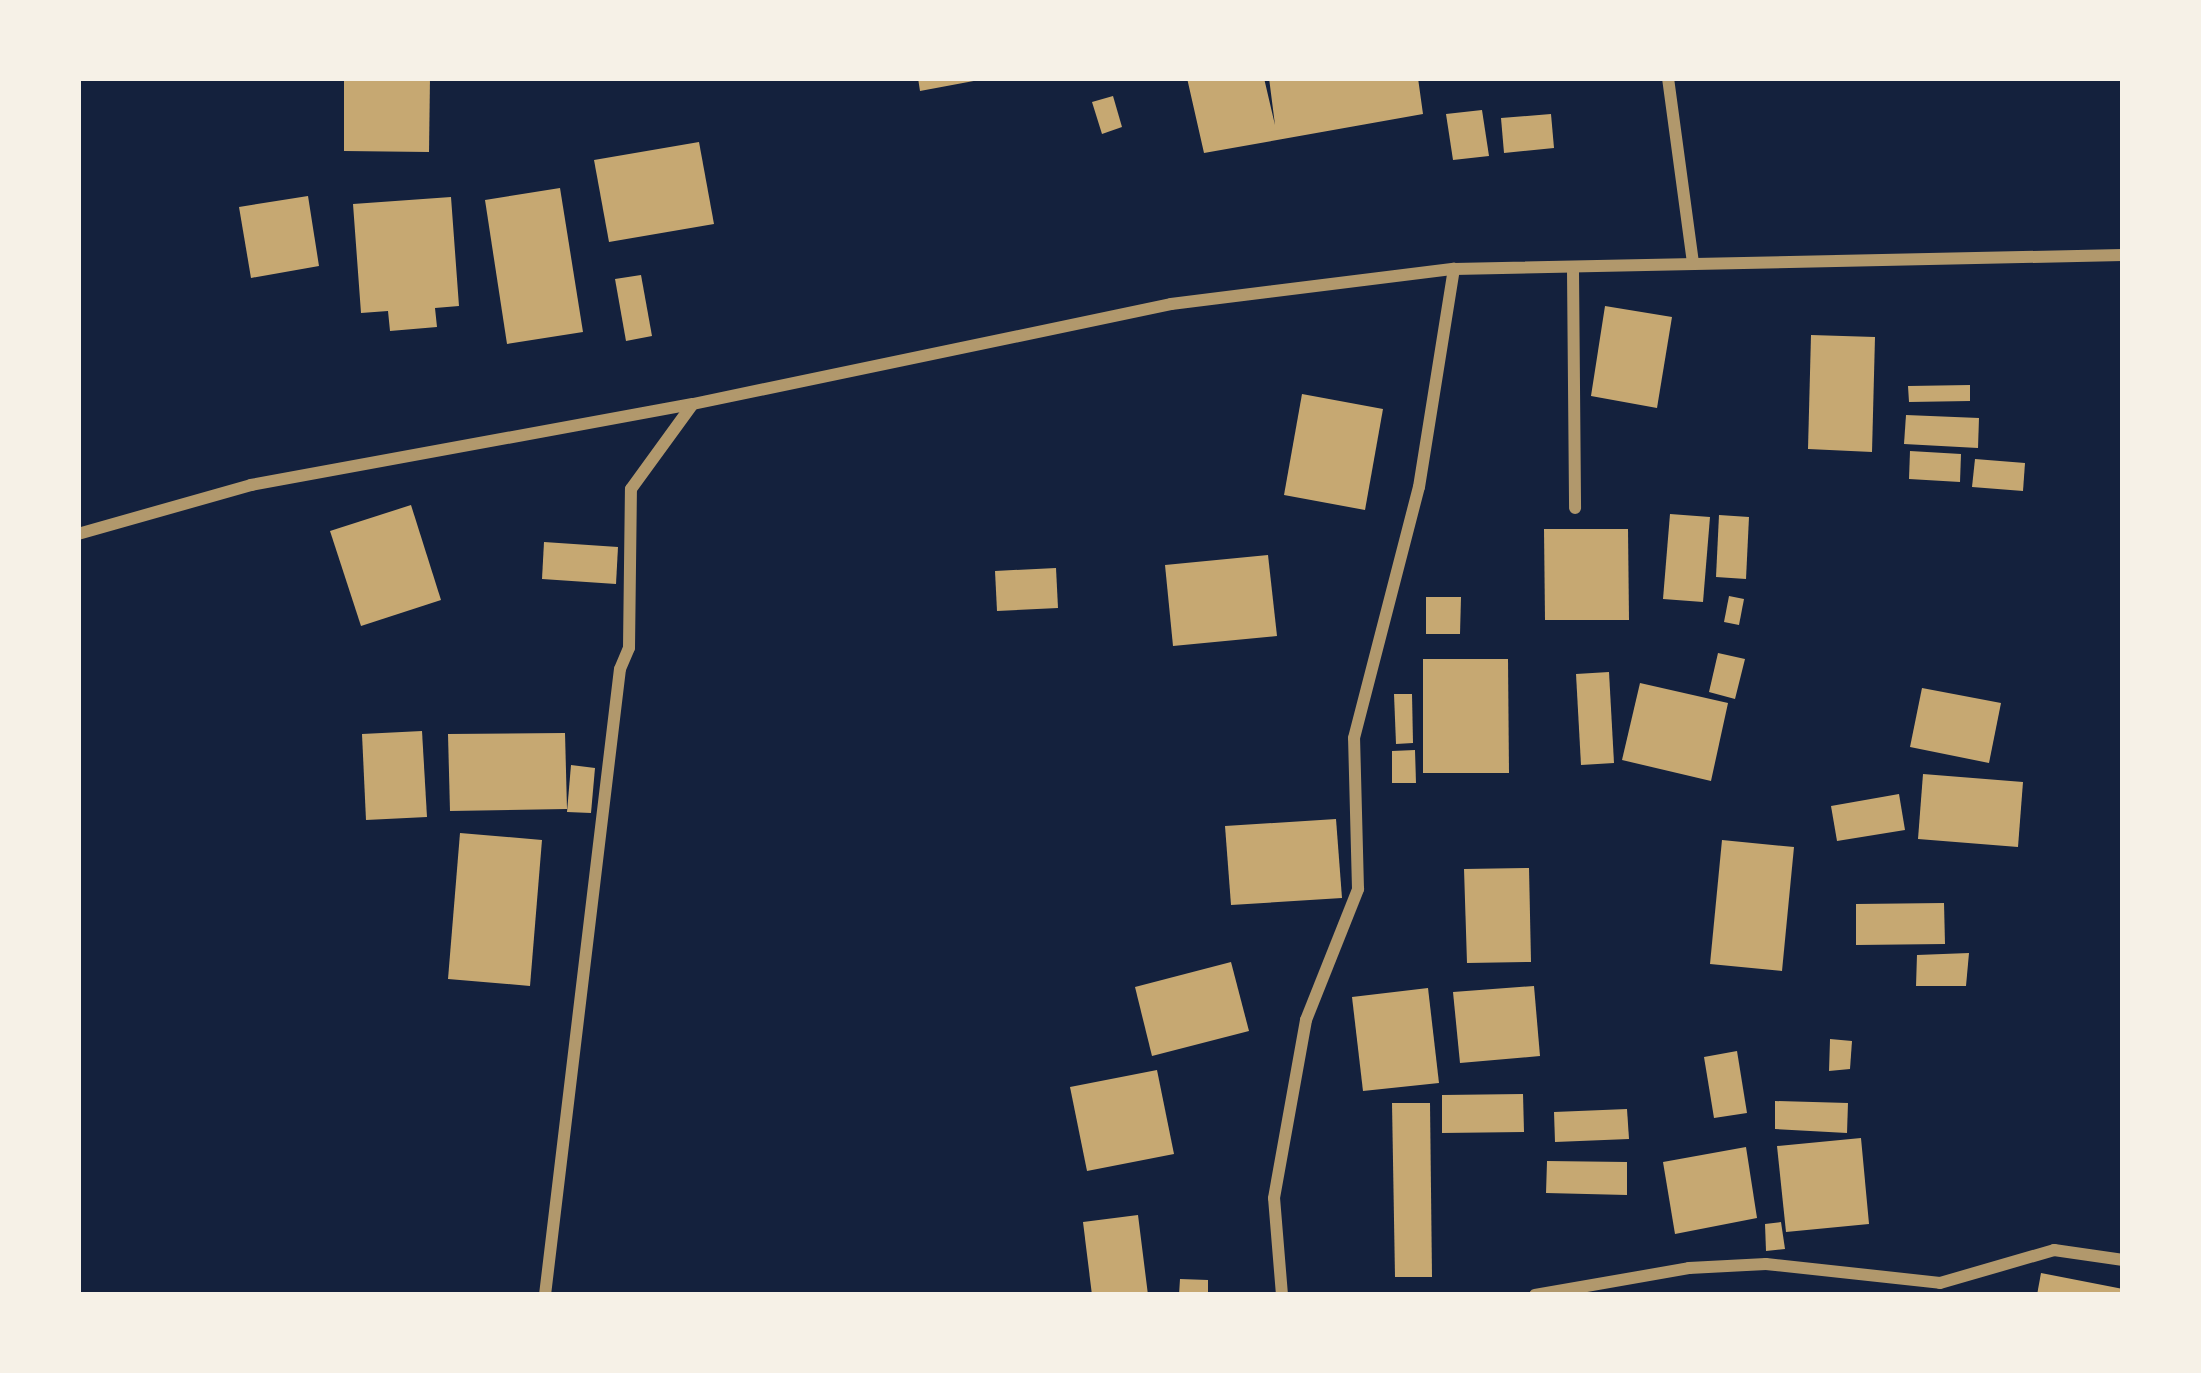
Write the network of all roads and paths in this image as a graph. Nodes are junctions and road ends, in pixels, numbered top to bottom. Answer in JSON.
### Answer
{"nodes":[{"id":1,"x":1668,"y":78,"type":"edge"},
{"id":2,"x":2123,"y":255,"type":"edge"},
{"id":3,"x":1693,"y":263,"type":"junction"},
{"id":4,"x":1454,"y":269,"type":"junction"},
{"id":5,"x":1574,"y":271,"type":"junction"},
{"id":6,"x":693,"y":404,"type":"junction"},
{"id":7,"x":1575,"y":508,"type":"dead end"},
{"id":8,"x":78,"y":534,"type":"edge"},
{"id":9,"x":2123,"y":1260,"type":"edge"},
{"id":10,"x":545,"y":1295,"type":"edge"},
{"id":11,"x":1282,"y":1295,"type":"edge"},
{"id":12,"x":1534,"y":1295,"type":"edge"}],
"edges":[{"from":1,"to":3,"type":"street"},
{"from":2,"to":3,"type":"street"},
{"from":3,"to":5,"type":"street"},
{"from":4,"to":5,"type":"street"},
{"from":4,"to":6,"type":"street"},
{"from":4,"to":11,"type":"street"},
{"from":5,"to":7,"type":"street"},
{"from":6,"to":8,"type":"street"},
{"from":6,"to":10,"type":"street"},
{"from":9,"to":12,"type":"street"}]}
